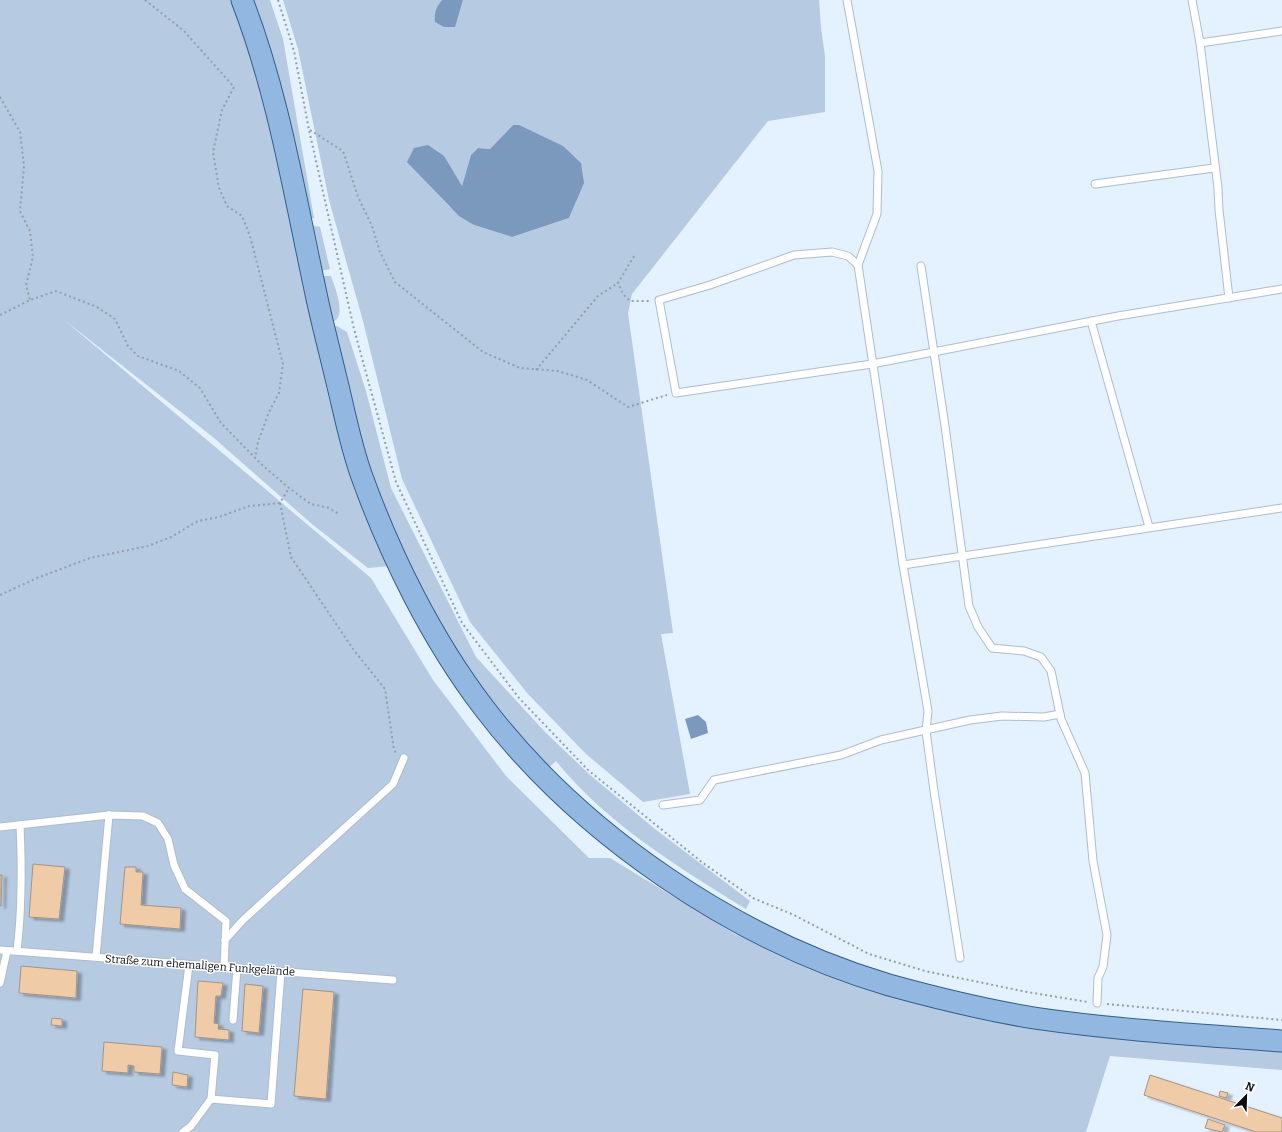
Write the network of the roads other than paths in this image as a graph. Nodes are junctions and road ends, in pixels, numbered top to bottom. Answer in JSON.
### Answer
{"nodes":[{"id":1,"x":242,"y":0,"type":"edge"},
{"id":2,"x":847,"y":0,"type":"edge"},
{"id":3,"x":1192,"y":0,"type":"edge"},
{"id":4,"x":1282,"y":31,"type":"edge"},
{"id":5,"x":1200,"y":42,"type":"junction"},
{"id":6,"x":1214,"y":168,"type":"junction"},
{"id":7,"x":1095,"y":184,"type":"dead end"},
{"id":8,"x":858,"y":266,"type":"junction"},
{"id":9,"x":921,"y":266,"type":"dead end"},
{"id":10,"x":1282,"y":289,"type":"edge"},
{"id":11,"x":1229,"y":298,"type":"junction"},
{"id":12,"x":1091,"y":321,"type":"junction"},
{"id":13,"x":933,"y":352,"type":"junction"},
{"id":14,"x":872,"y":364,"type":"junction"},
{"id":15,"x":1282,"y":508,"type":"edge"},
{"id":16,"x":1149,"y":527,"type":"junction"},
{"id":17,"x":963,"y":556,"type":"junction"},
{"id":18,"x":903,"y":565,"type":"junction"},
{"id":19,"x":1060,"y":714,"type":"junction"},
{"id":20,"x":926,"y":731,"type":"junction"},
{"id":21,"x":403,"y":761,"type":"road end"},
{"id":22,"x":663,"y":805,"type":"dead end"},
{"id":23,"x":109,"y":815,"type":"junction"},
{"id":24,"x":20,"y":825,"type":"junction"},
{"id":25,"x":0,"y":827,"type":"edge"},
{"id":26,"x":225,"y":940,"type":"junction"},
{"id":27,"x":4,"y":950,"type":"edge"},
{"id":28,"x":17,"y":952,"type":"junction"},
{"id":29,"x":96,"y":957,"type":"junction"},
{"id":30,"x":960,"y":958,"type":"dead end"},
{"id":31,"x":189,"y":965,"type":"junction"},
{"id":32,"x":224,"y":967,"type":"junction"},
{"id":33,"x":237,"y":968,"type":"junction"},
{"id":34,"x":281,"y":972,"type":"junction"},
{"id":35,"x":393,"y":980,"type":"dead end"},
{"id":36,"x":0,"y":983,"type":"edge"},
{"id":37,"x":1097,"y":1003,"type":"road end"},
{"id":38,"x":233,"y":1020,"type":"dead end"},
{"id":39,"x":1282,"y":1040,"type":"edge"},
{"id":40,"x":211,"y":1099,"type":"junction"},
{"id":41,"x":183,"y":1132,"type":"edge"}],
"edges":[{"from":1,"to":39,"type":"main road"},
{"from":2,"to":8,"type":"lane"},
{"from":3,"to":5,"type":"lane"},
{"from":4,"to":5,"type":"lane"},
{"from":5,"to":6,"type":"lane"},
{"from":6,"to":7,"type":"lane"},
{"from":6,"to":11,"type":"lane"},
{"from":8,"to":14,"type":"lane"},
{"from":8,"to":14,"type":"lane"},
{"from":9,"to":13,"type":"lane"},
{"from":10,"to":11,"type":"lane"},
{"from":11,"to":12,"type":"lane"},
{"from":12,"to":13,"type":"lane"},
{"from":12,"to":16,"type":"lane"},
{"from":13,"to":14,"type":"lane"},
{"from":13,"to":17,"type":"lane"},
{"from":14,"to":18,"type":"lane"},
{"from":15,"to":16,"type":"lane"},
{"from":16,"to":17,"type":"lane"},
{"from":17,"to":18,"type":"lane"},
{"from":17,"to":19,"type":"lane"},
{"from":18,"to":20,"type":"lane"},
{"from":19,"to":20,"type":"lane"},
{"from":19,"to":37,"type":"lane"},
{"from":20,"to":22,"type":"lane"},
{"from":20,"to":30,"type":"lane"},
{"from":21,"to":26,"type":"lane"},
{"from":23,"to":24,"type":"lane"},
{"from":23,"to":26,"type":"lane"},
{"from":23,"to":29,"type":"lane"},
{"from":24,"to":25,"type":"lane"},
{"from":24,"to":28,"type":"lane"},
{"from":26,"to":32,"type":"lane"},
{"from":27,"to":28,"type":"lane","name":"Straße zum ehemaligen Funkgelände"},
{"from":27,"to":36,"type":"lane","name":"Straße zum ehemaligen Funkgelände"},
{"from":28,"to":29,"type":"lane","name":"Straße zum ehemaligen Funkgelände"},
{"from":29,"to":31,"type":"lane","name":"Straße zum ehemaligen Funkgelände"},
{"from":31,"to":32,"type":"lane","name":"Straße zum ehemaligen Funkgelände"},
{"from":31,"to":40,"type":"lane"},
{"from":32,"to":33,"type":"lane","name":"Straße zum ehemaligen Funkgelände"},
{"from":33,"to":34,"type":"lane","name":"Straße zum ehemaligen Funkgelände"},
{"from":33,"to":38,"type":"lane"},
{"from":34,"to":35,"type":"lane","name":"Straße zum ehemaligen Funkgelände"},
{"from":34,"to":40,"type":"lane"},
{"from":40,"to":41,"type":"lane"}]}
